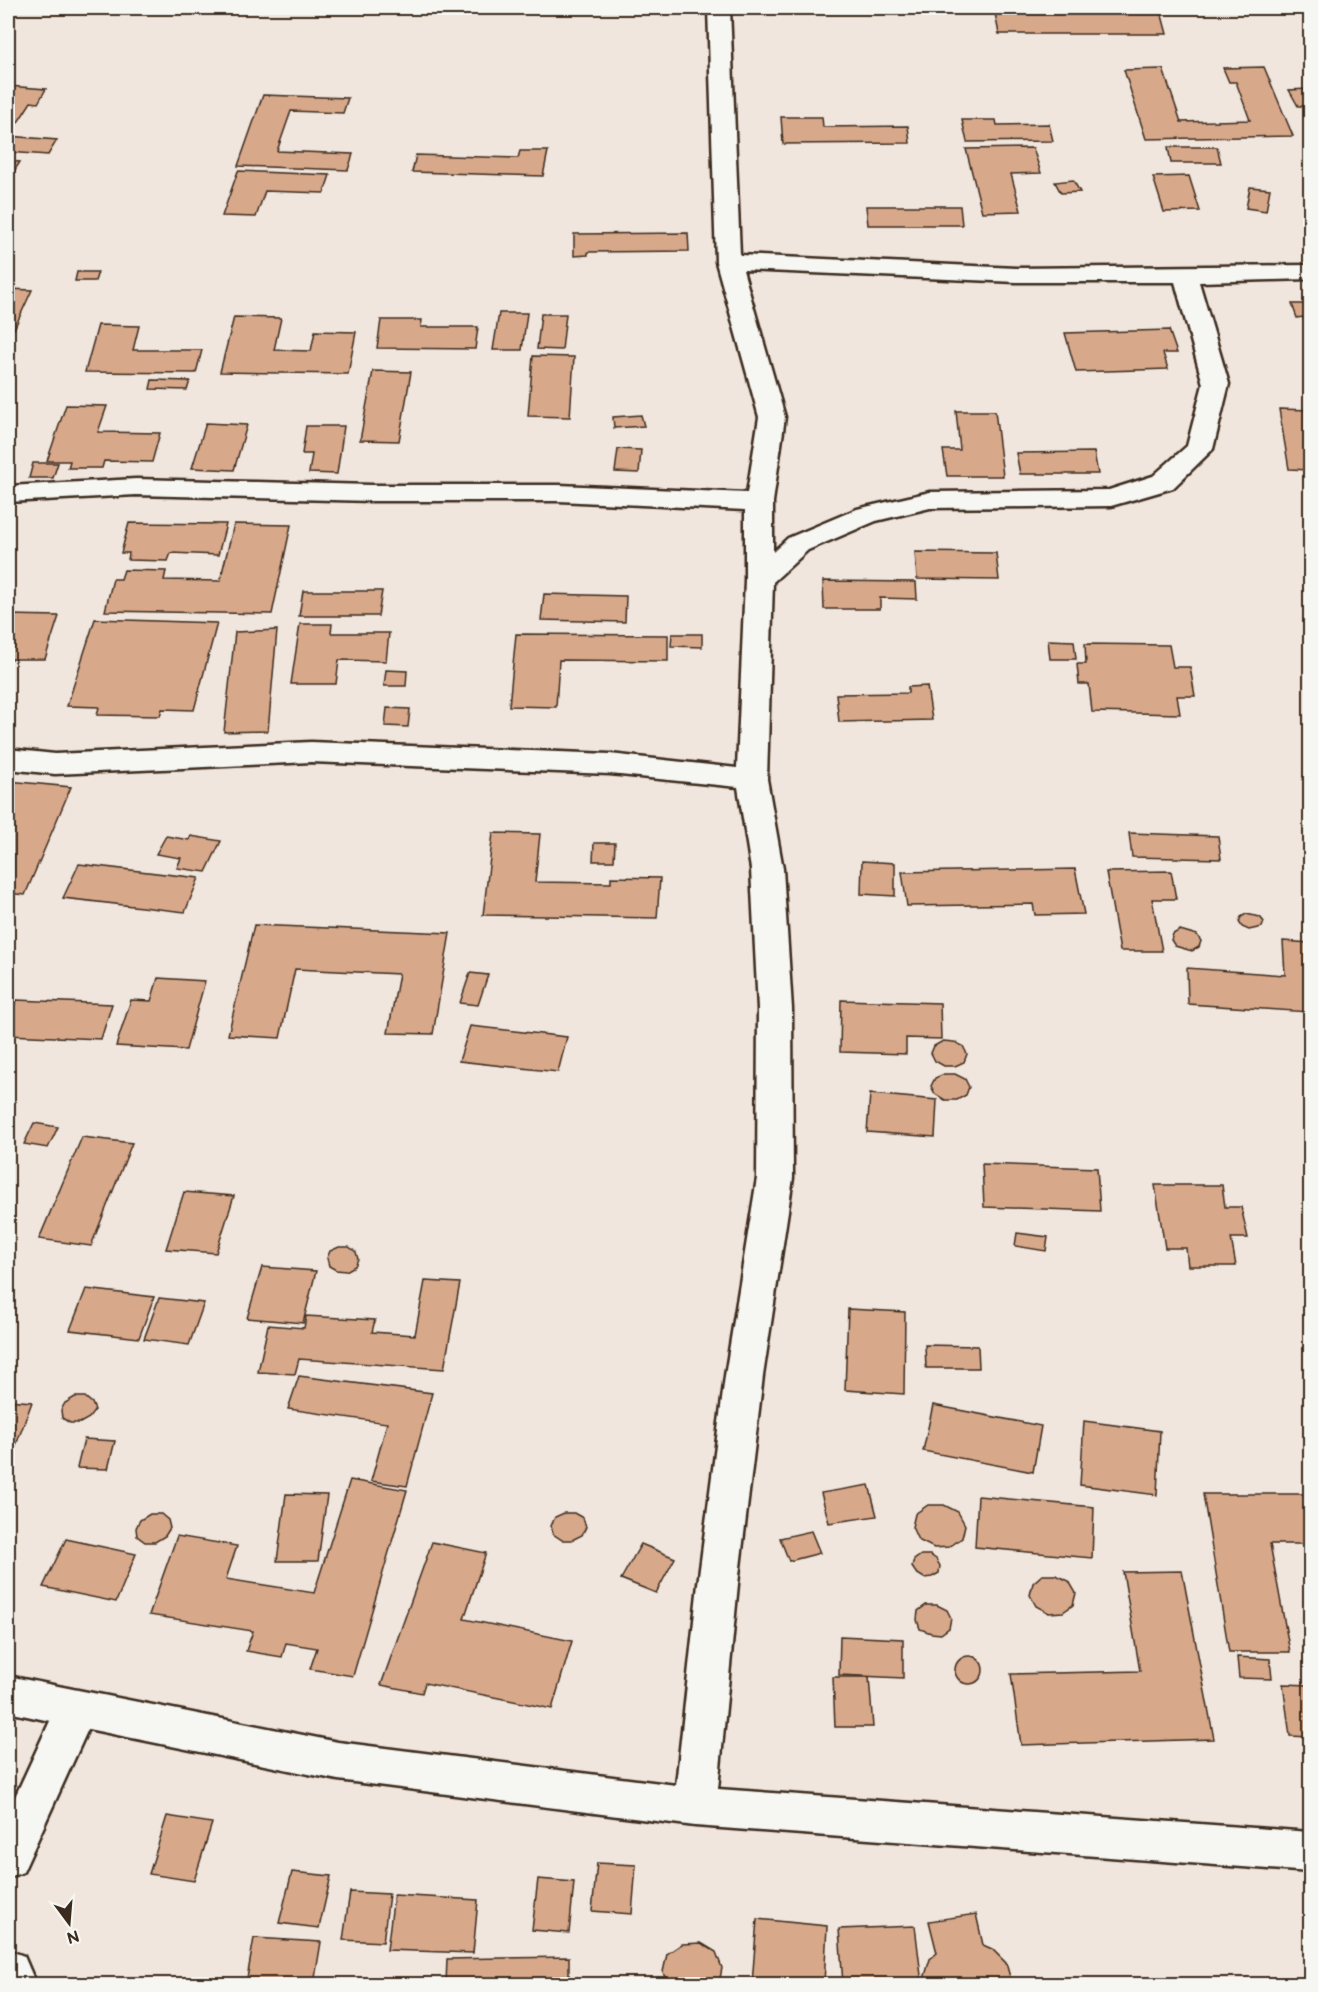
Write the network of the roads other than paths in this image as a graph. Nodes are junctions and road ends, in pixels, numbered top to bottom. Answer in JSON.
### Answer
{"nodes":[{"id":1,"x":719,"y":8,"type":"edge"},
{"id":2,"x":728,"y":262,"type":"junction"},
{"id":3,"x":1311,"y":272,"type":"edge"},
{"id":4,"x":1185,"y":275,"type":"junction"},
{"id":5,"x":8,"y":494,"type":"edge"},
{"id":6,"x":759,"y":502,"type":"junction"},
{"id":7,"x":759,"y":580,"type":"junction"},
{"id":8,"x":8,"y":759,"type":"edge"},
{"id":9,"x":752,"y":779,"type":"junction"},
{"id":10,"x":8,"y":1694,"type":"edge"},
{"id":11,"x":77,"y":1707,"type":"junction"},
{"id":12,"x":695,"y":1808,"type":"junction"},
{"id":13,"x":1311,"y":1852,"type":"edge"},
{"id":14,"x":8,"y":1858,"type":"edge"},
{"id":15,"x":8,"y":1971,"type":"edge"},
{"id":16,"x":14,"y":1984,"type":"edge"}],
"edges":[{"from":1,"to":2,"type":"street"},
{"from":2,"to":4,"type":"street"},
{"from":2,"to":6,"type":"street"},
{"from":3,"to":4,"type":"street"},
{"from":4,"to":7,"type":"street"},
{"from":5,"to":6,"type":"street"},
{"from":6,"to":7,"type":"street"},
{"from":7,"to":9,"type":"street"},
{"from":8,"to":9,"type":"street"},
{"from":9,"to":12,"type":"street"},
{"from":10,"to":11,"type":"street"},
{"from":11,"to":12,"type":"street"},
{"from":11,"to":14,"type":"street"},
{"from":12,"to":13,"type":"street"},
{"from":15,"to":16,"type":"street"}]}
